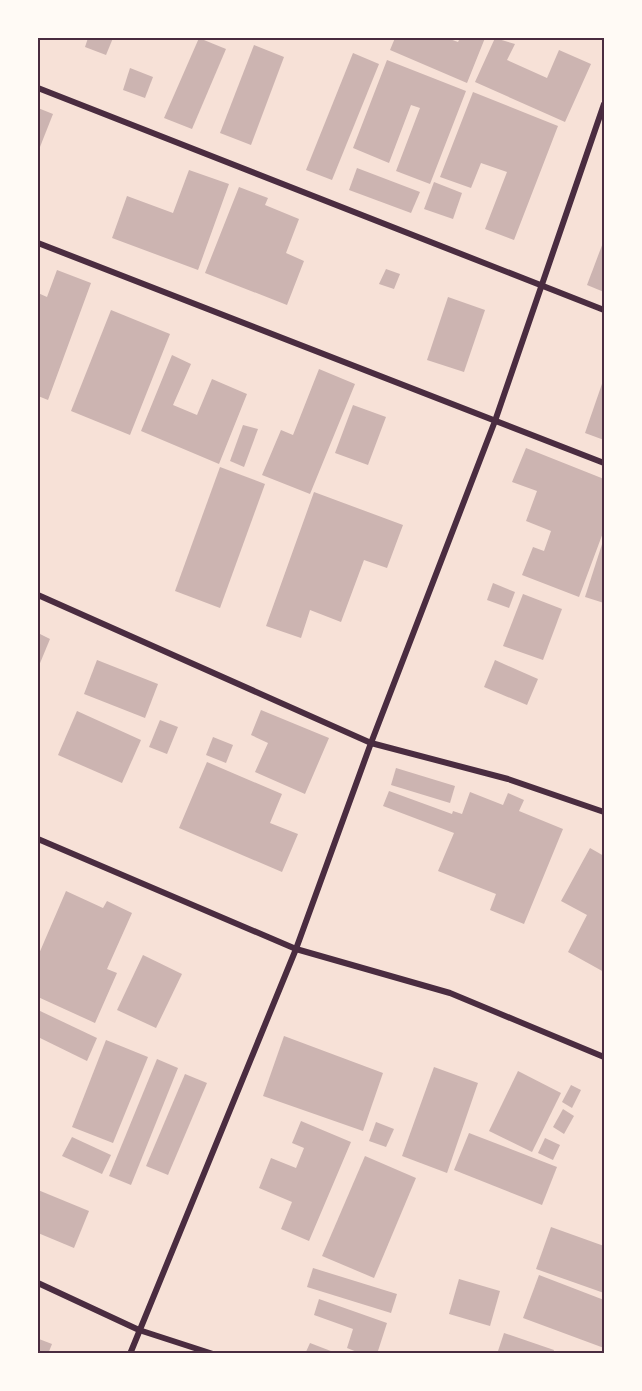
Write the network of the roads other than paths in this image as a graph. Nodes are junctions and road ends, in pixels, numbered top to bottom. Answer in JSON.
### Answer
{"nodes":[{"id":1,"x":38,"y":88,"type":"edge"},
{"id":2,"x":604,"y":104,"type":"edge"},
{"id":3,"x":38,"y":243,"type":"edge"},
{"id":4,"x":540,"y":286,"type":"junction"},
{"id":5,"x":604,"y":310,"type":"edge"},
{"id":6,"x":495,"y":420,"type":"junction"},
{"id":7,"x":604,"y":463,"type":"edge"},
{"id":8,"x":38,"y":595,"type":"edge"},
{"id":9,"x":371,"y":743,"type":"junction"},
{"id":10,"x":604,"y":812,"type":"edge"},
{"id":11,"x":38,"y":839,"type":"edge"},
{"id":12,"x":296,"y":949,"type":"junction"},
{"id":13,"x":604,"y":1057,"type":"edge"},
{"id":14,"x":38,"y":1283,"type":"edge"},
{"id":15,"x":139,"y":1330,"type":"junction"},
{"id":16,"x":130,"y":1353,"type":"edge"},
{"id":17,"x":213,"y":1353,"type":"edge"}],
"edges":[{"from":1,"to":4,"type":"street"},
{"from":2,"to":4,"type":"street"},
{"from":3,"to":6,"type":"street"},
{"from":4,"to":5,"type":"street"},
{"from":4,"to":6,"type":"street"},
{"from":6,"to":7,"type":"street"},
{"from":6,"to":9,"type":"street"},
{"from":8,"to":9,"type":"street"},
{"from":9,"to":10,"type":"street"},
{"from":9,"to":12,"type":"street"},
{"from":11,"to":12,"type":"street"},
{"from":12,"to":13,"type":"street"},
{"from":12,"to":15,"type":"street"},
{"from":14,"to":15,"type":"street"},
{"from":15,"to":16,"type":"street"},
{"from":15,"to":17,"type":"street"}]}
